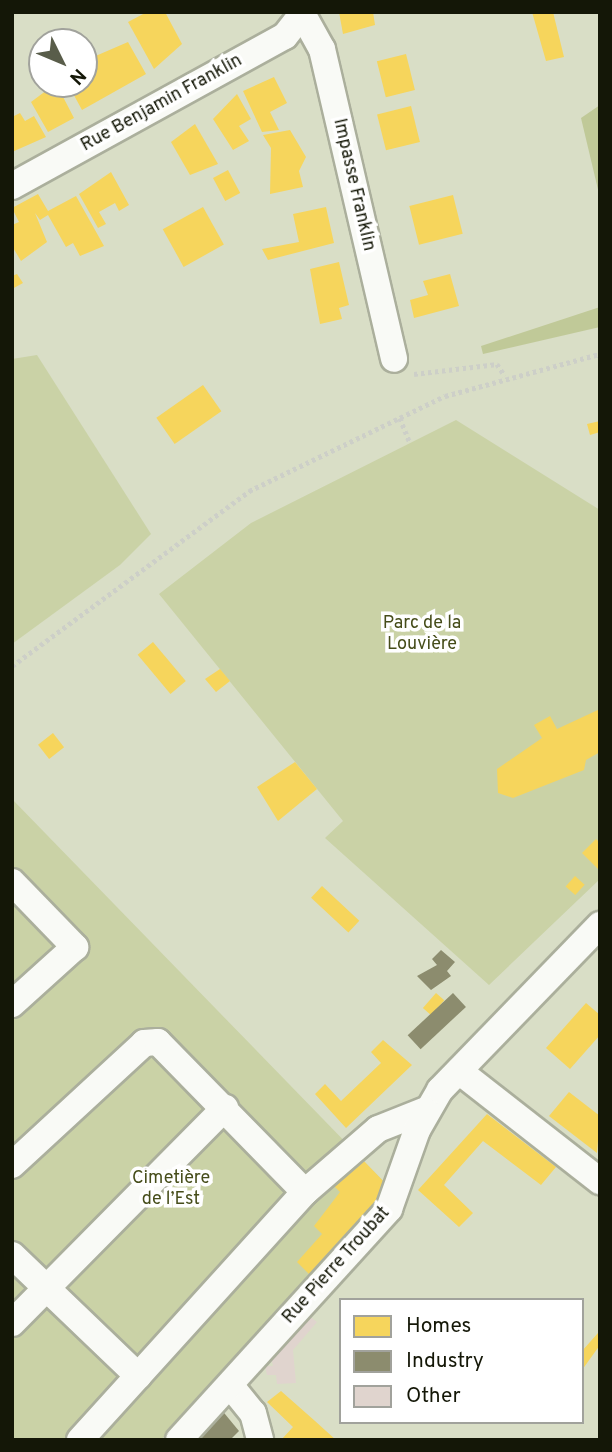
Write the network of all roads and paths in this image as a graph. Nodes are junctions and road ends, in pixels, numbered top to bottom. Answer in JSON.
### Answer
{"nodes":[{"id":1,"x":303,"y":14,"type":"edge"},
{"id":2,"x":12,"y":186,"type":"edge"},
{"id":3,"x":600,"y":354,"type":"edge"},
{"id":4,"x":394,"y":359,"type":"joint"},
{"id":5,"x":505,"y":376,"type":"junction"},
{"id":6,"x":400,"y":418,"type":"junction"},
{"id":7,"x":410,"y":443,"type":"dead end"},
{"id":8,"x":12,"y":666,"type":"edge"},
{"id":9,"x":12,"y":882,"type":"edge"},
{"id":10,"x":600,"y":925,"type":"edge"},
{"id":11,"x":12,"y":1004,"type":"edge"},
{"id":12,"x":459,"y":1071,"type":"junction"},
{"id":13,"x":225,"y":1108,"type":"junction"},
{"id":14,"x":426,"y":1110,"type":"junction"},
{"id":15,"x":12,"y":1165,"type":"edge"},
{"id":16,"x":600,"y":1181,"type":"edge"},
{"id":17,"x":305,"y":1192,"type":"junction"},
{"id":18,"x":12,"y":1255,"type":"edge"},
{"id":19,"x":46,"y":1289,"type":"junction"},
{"id":20,"x":12,"y":1323,"type":"edge"},
{"id":21,"x":138,"y":1376,"type":"junction"},
{"id":22,"x":230,"y":1385,"type":"junction"},
{"id":23,"x":80,"y":1440,"type":"edge"},
{"id":24,"x":179,"y":1440,"type":"edge"},
{"id":25,"x":260,"y":1440,"type":"edge"}],
"edges":[{"from":1,"to":2,"type":"street","name":"Rue Benjamin Franklin"},
{"from":1,"to":4,"type":"street","name":"Impasse Franklin"},
{"from":3,"to":5,"type":"path"},
{"from":4,"to":5,"type":"path"},
{"from":5,"to":6,"type":"path"},
{"from":6,"to":7,"type":"path"},
{"from":6,"to":8,"type":"path"},
{"from":9,"to":11,"type":"street"},
{"from":10,"to":12,"type":"street","name":"Rue Pierre Troubat"},
{"from":12,"to":14,"type":"street","name":"Rue Pierre Troubat"},
{"from":12,"to":16,"type":"street"},
{"from":13,"to":15,"type":"street"},
{"from":13,"to":17,"type":"street"},
{"from":13,"to":19,"type":"street"},
{"from":14,"to":17,"type":"street"},
{"from":14,"to":22,"type":"street","name":"Rue Pierre Troubat"},
{"from":17,"to":21,"type":"street"},
{"from":18,"to":19,"type":"street"},
{"from":19,"to":20,"type":"street"},
{"from":19,"to":21,"type":"street"},
{"from":21,"to":23,"type":"street"},
{"from":22,"to":24,"type":"street","name":"Rue Pierre Troubat"},
{"from":22,"to":25,"type":"street"}]}
